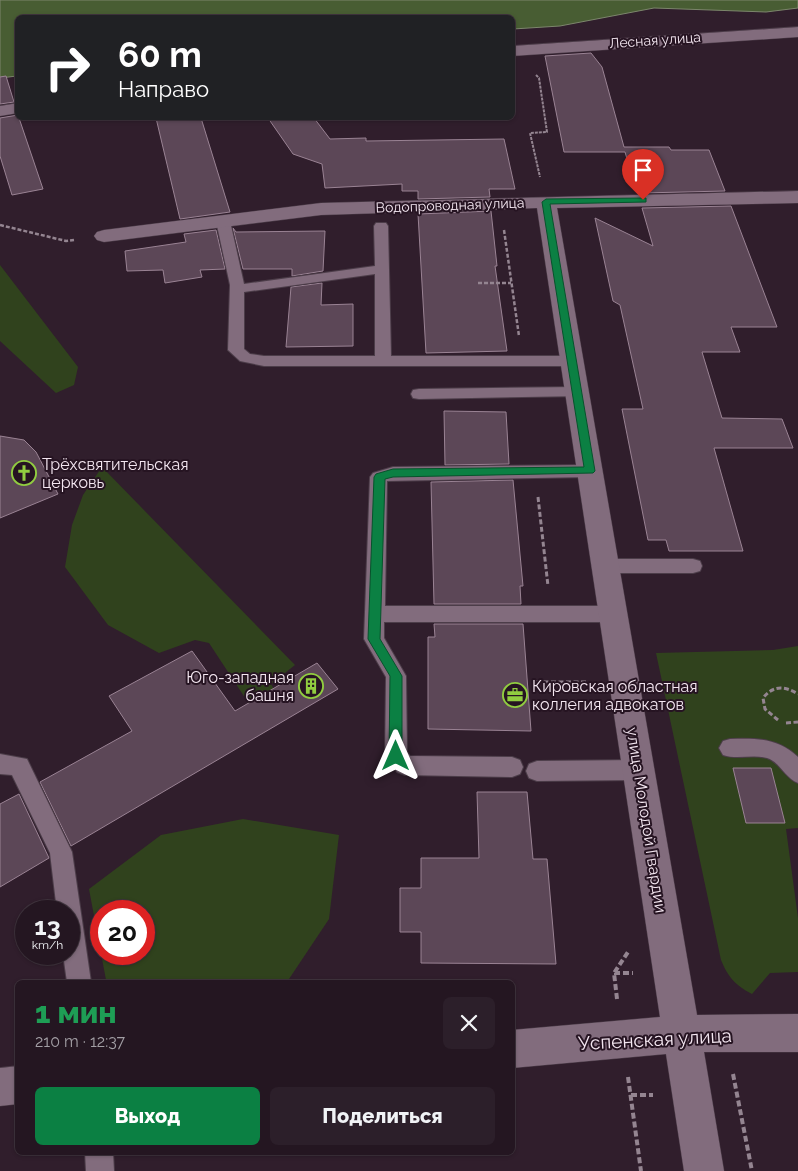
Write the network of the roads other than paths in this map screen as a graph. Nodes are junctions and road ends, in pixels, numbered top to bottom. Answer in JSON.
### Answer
{"nodes":[{"id":1,"x":798,"y":32,"type":"edge"},
{"id":2,"x":515,"y":51,"type":"edge"},
{"id":3,"x":15,"y":108,"type":"edge"},
{"id":4,"x":0,"y":111,"type":"edge"},
{"id":5,"x":798,"y":197,"type":"edge"},
{"id":6,"x":546,"y":202,"type":"junction"},
{"id":7,"x":223,"y":221,"type":"junction"},
{"id":8,"x":381,"y":226,"type":"dead end"},
{"id":9,"x":104,"y":236,"type":"road end"},
{"id":10,"x":381,"y":269,"type":"junction"},
{"id":11,"x":237,"y":289,"type":"junction"},
{"id":12,"x":383,"y":361,"type":"junction"},
{"id":13,"x":572,"y":361,"type":"junction"},
{"id":14,"x":577,"y":392,"type":"junction"},
{"id":15,"x":419,"y":394,"type":"dead end"},
{"id":16,"x":590,"y":471,"type":"junction"},
{"id":17,"x":605,"y":566,"type":"junction"},
{"id":18,"x":692,"y":566,"type":"dead end"},
{"id":19,"x":374,"y":614,"type":"junction"},
{"id":20,"x":613,"y":614,"type":"junction"},
{"id":21,"x":730,"y":748,"type":"dead end"},
{"id":22,"x":0,"y":764,"type":"edge"},
{"id":23,"x":512,"y":767,"type":"dead end"},
{"id":24,"x":638,"y":770,"type":"junction"},
{"id":25,"x":537,"y":771,"type":"dead end"},
{"id":26,"x":798,"y":773,"type":"edge"},
{"id":27,"x":79,"y":980,"type":"edge"},
{"id":28,"x":798,"y":1033,"type":"edge"},
{"id":29,"x":682,"y":1034,"type":"junction"},
{"id":30,"x":515,"y":1049,"type":"edge"},
{"id":31,"x":15,"y":1085,"type":"edge"},
{"id":32,"x":0,"y":1087,"type":"edge"},
{"id":33,"x":99,"y":1155,"type":"edge"},
{"id":34,"x":100,"y":1171,"type":"edge"},
{"id":35,"x":704,"y":1171,"type":"edge"}],
"edges":[{"from":1,"to":2,"type":"street","name":"Лесная улица"},
{"from":3,"to":4,"type":"street"},
{"from":5,"to":6,"type":"street","name":"Водопроводная улица"},
{"from":6,"to":7,"type":"street","name":"Водопроводная улица"},
{"from":6,"to":13,"type":"street","name":"улица Молодой Гвардии"},
{"from":7,"to":9,"type":"street","name":"Водопроводная улица"},
{"from":7,"to":11,"type":"lane"},
{"from":8,"to":10,"type":"lane"},
{"from":10,"to":11,"type":"lane"},
{"from":10,"to":12,"type":"lane"},
{"from":11,"to":12,"type":"lane"},
{"from":12,"to":13,"type":"lane"},
{"from":13,"to":14,"type":"street","name":"улица Молодой Гвардии"},
{"from":14,"to":15,"type":"lane"},
{"from":14,"to":16,"type":"street","name":"улица Молодой Гвардии"},
{"from":16,"to":17,"type":"street","name":"улица Молодой Гвардии"},
{"from":16,"to":19,"type":"lane"},
{"from":17,"to":18,"type":"lane"},
{"from":17,"to":20,"type":"street","name":"улица Молодой Гвардии"},
{"from":19,"to":20,"type":"lane"},
{"from":19,"to":23,"type":"lane"},
{"from":20,"to":24,"type":"street","name":"улица Молодой Гвардии"},
{"from":21,"to":26,"type":"lane"},
{"from":22,"to":27,"type":"lane"},
{"from":24,"to":25,"type":"lane"},
{"from":24,"to":29,"type":"street","name":"улица Молодой Гвардии"},
{"from":28,"to":29,"type":"street","name":"Успенская улица"},
{"from":29,"to":30,"type":"street","name":"Успенская улица"},
{"from":29,"to":35,"type":"street","name":"улица Молодой Гвардии"},
{"from":31,"to":32,"type":"street"},
{"from":33,"to":34,"type":"lane"}]}
